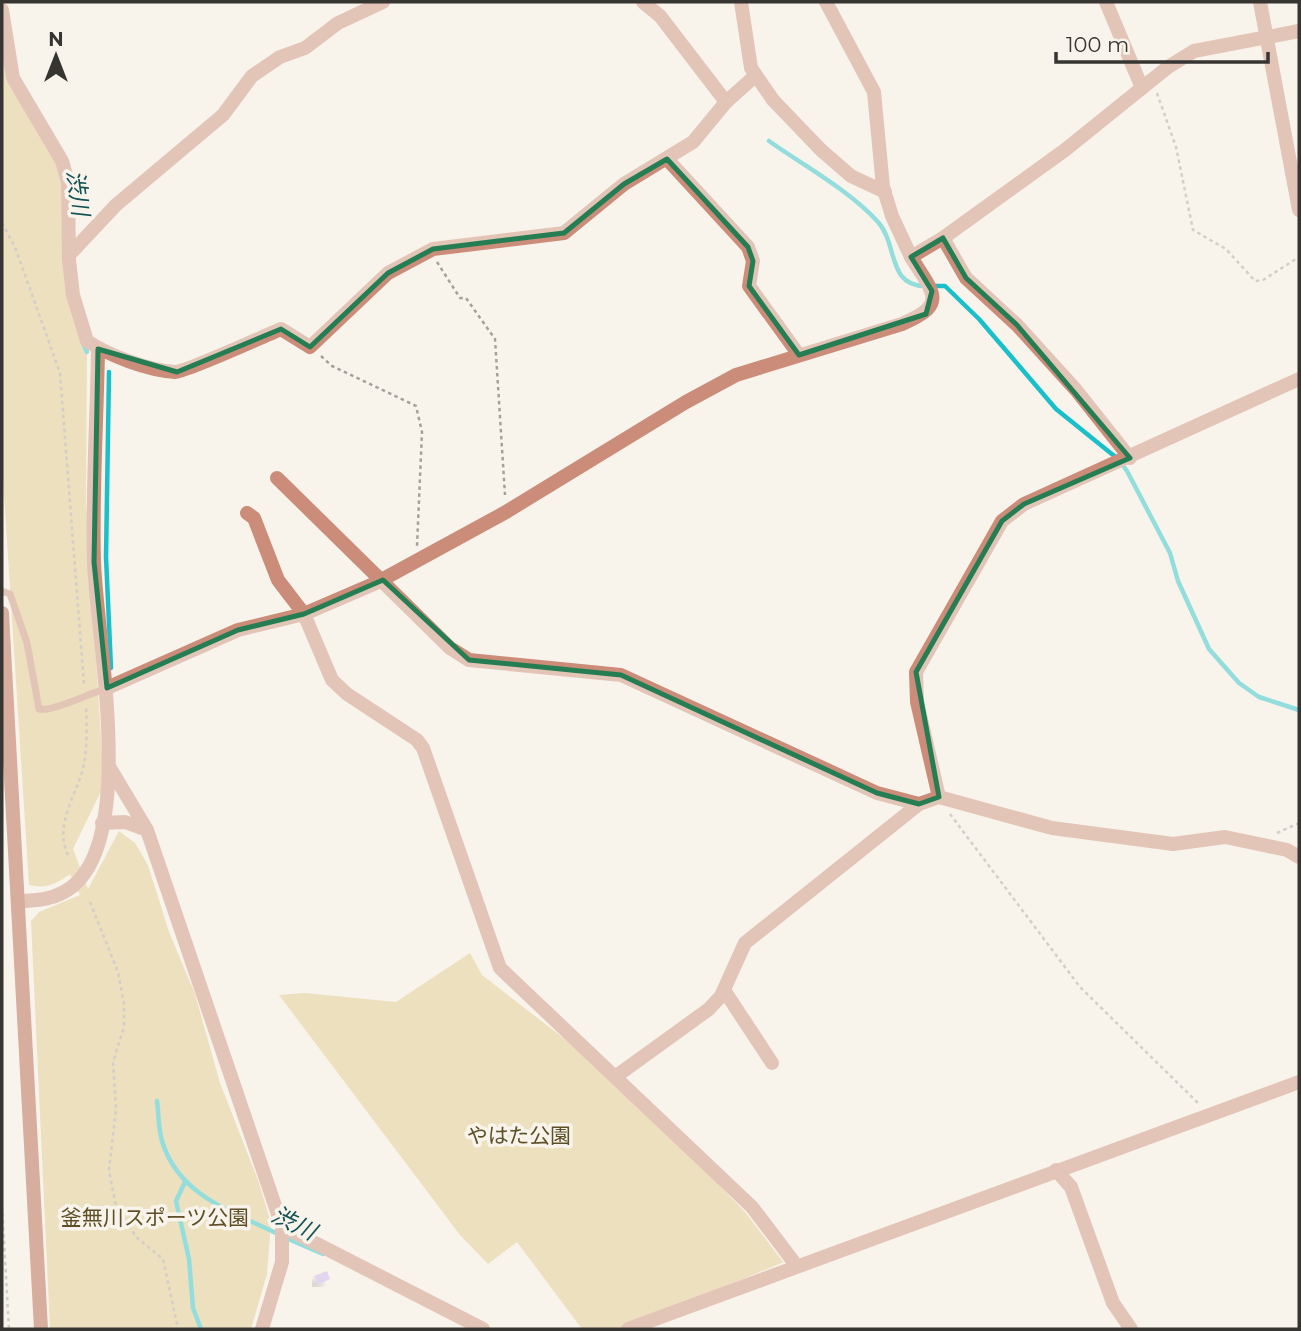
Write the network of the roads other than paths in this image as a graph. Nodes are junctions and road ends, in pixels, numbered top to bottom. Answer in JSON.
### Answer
{"nodes":[{"id":1,"x":383,"y":2,"type":"edge"},
{"id":2,"x":643,"y":2,"type":"edge"},
{"id":3,"x":741,"y":2,"type":"edge"},
{"id":4,"x":826,"y":2,"type":"edge"},
{"id":5,"x":1106,"y":2,"type":"edge"},
{"id":6,"x":1260,"y":2,"type":"edge"},
{"id":7,"x":2,"y":10,"type":"edge"},
{"id":8,"x":1299,"y":31,"type":"edge"},
{"id":9,"x":1267,"y":37,"type":"junction"},
{"id":10,"x":755,"y":76,"type":"junction"},
{"id":11,"x":1146,"y":84,"type":"junction"},
{"id":12,"x":726,"y":102,"type":"junction"},
{"id":13,"x":667,"y":159,"type":"junction"},
{"id":14,"x":885,"y":192,"type":"junction"},
{"id":15,"x":1299,"y":210,"type":"edge"},
{"id":16,"x":943,"y":238,"type":"junction"},
{"id":17,"x":69,"y":255,"type":"junction"},
{"id":18,"x":911,"y":257,"type":"junction"},
{"id":19,"x":98,"y":349,"type":"junction"},
{"id":20,"x":799,"y":355,"type":"junction"},
{"id":21,"x":1299,"y":379,"type":"edge"},
{"id":22,"x":1130,"y":458,"type":"junction"},
{"id":23,"x":276,"y":478,"type":"dead end"},
{"id":24,"x":247,"y":513,"type":"dead end"},
{"id":25,"x":382,"y":579,"type":"junction"},
{"id":26,"x":2,"y":591,"type":"edge"},
{"id":27,"x":2,"y":613,"type":"edge"},
{"id":28,"x":304,"y":614,"type":"junction"},
{"id":29,"x":107,"y":688,"type":"junction"},
{"id":30,"x":109,"y":767,"type":"junction"},
{"id":31,"x":939,"y":797,"type":"junction"},
{"id":32,"x":919,"y":804,"type":"junction"},
{"id":33,"x":102,"y":823,"type":"junction"},
{"id":34,"x":147,"y":830,"type":"junction"},
{"id":35,"x":1299,"y":857,"type":"edge"},
{"id":36,"x":18,"y":901,"type":"junction"},
{"id":37,"x":724,"y":990,"type":"junction"},
{"id":38,"x":772,"y":1063,"type":"dead end"},
{"id":39,"x":615,"y":1077,"type":"junction"},
{"id":40,"x":1299,"y":1082,"type":"edge"},
{"id":41,"x":1056,"y":1170,"type":"junction"},
{"id":42,"x":282,"y":1226,"type":"junction"},
{"id":43,"x":796,"y":1265,"type":"junction"},
{"id":44,"x":41,"y":1329,"type":"edge"},
{"id":45,"x":262,"y":1329,"type":"edge"},
{"id":46,"x":483,"y":1329,"type":"edge"},
{"id":47,"x":628,"y":1329,"type":"edge"},
{"id":48,"x":1131,"y":1329,"type":"edge"}],
"edges":[{"from":1,"to":17,"type":"street"},
{"from":2,"to":12,"type":"street"},
{"from":3,"to":10,"type":"street"},
{"from":4,"to":14,"type":"street"},
{"from":5,"to":11,"type":"street"},
{"from":6,"to":9,"type":"street"},
{"from":7,"to":17,"type":"street"},
{"from":8,"to":9,"type":"street"},
{"from":9,"to":11,"type":"street"},
{"from":9,"to":15,"type":"street"},
{"from":10,"to":12,"type":"street"},
{"from":10,"to":14,"type":"street"},
{"from":11,"to":16,"type":"street"},
{"from":12,"to":13,"type":"street"},
{"from":13,"to":19,"type":"street"},
{"from":13,"to":20,"type":"street"},
{"from":14,"to":18,"type":"street"},
{"from":16,"to":18,"type":"street"},
{"from":16,"to":22,"type":"street"},
{"from":17,"to":19,"type":"street"},
{"from":18,"to":20,"type":"street"},
{"from":19,"to":29,"type":"street"},
{"from":20,"to":25,"type":"street"},
{"from":21,"to":22,"type":"street"},
{"from":22,"to":31,"type":"street"},
{"from":23,"to":25,"type":"street"},
{"from":24,"to":28,"type":"street"},
{"from":25,"to":28,"type":"street"},
{"from":25,"to":32,"type":"street"},
{"from":26,"to":29,"type":"lane"},
{"from":27,"to":36,"type":"main road"},
{"from":28,"to":29,"type":"street"},
{"from":28,"to":39,"type":"street"},
{"from":29,"to":30,"type":"street"},
{"from":30,"to":33,"type":"street"},
{"from":30,"to":34,"type":"street"},
{"from":31,"to":32,"type":"street"},
{"from":31,"to":35,"type":"street"},
{"from":32,"to":37,"type":"street"},
{"from":33,"to":34,"type":"street"},
{"from":33,"to":36,"type":"street"},
{"from":34,"to":42,"type":"street"},
{"from":36,"to":44,"type":"main road"},
{"from":37,"to":38,"type":"street"},
{"from":37,"to":39,"type":"street"},
{"from":39,"to":43,"type":"street"},
{"from":40,"to":41,"type":"street"},
{"from":41,"to":43,"type":"street"},
{"from":41,"to":48,"type":"street"},
{"from":42,"to":45,"type":"street"},
{"from":42,"to":46,"type":"street"},
{"from":43,"to":47,"type":"street"}]}
